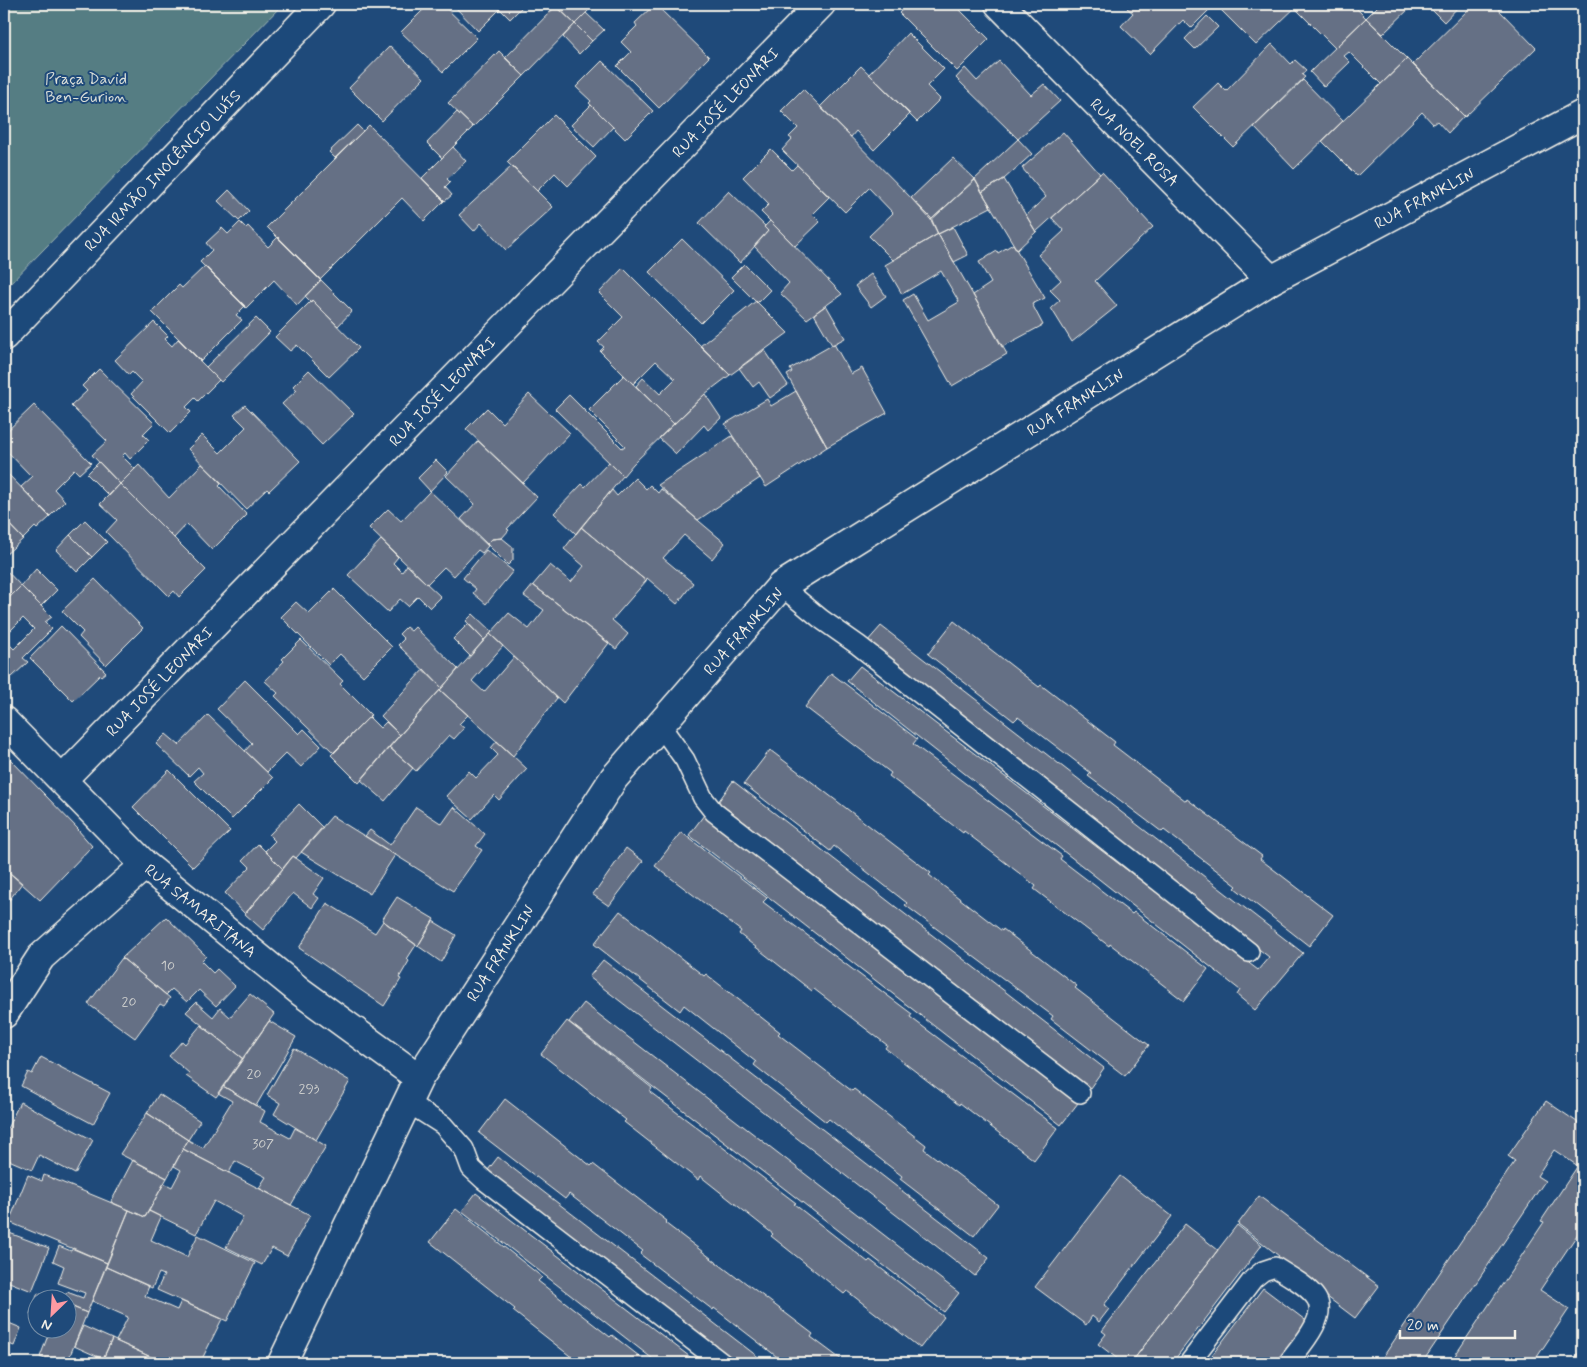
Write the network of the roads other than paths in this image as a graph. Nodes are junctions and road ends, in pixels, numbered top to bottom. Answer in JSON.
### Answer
{"nodes":[{"id":1,"x":321,"y":4,"type":"edge"},
{"id":2,"x":821,"y":4,"type":"edge"},
{"id":3,"x":998,"y":4,"type":"edge"},
{"id":4,"x":1583,"y":114,"type":"edge"},
{"id":5,"x":1271,"y":280,"type":"junction"},
{"id":6,"x":4,"y":336,"type":"edge"},
{"id":7,"x":781,"y":586,"type":"junction"},
{"id":8,"x":4,"y":720,"type":"edge"},
{"id":9,"x":660,"y":725,"type":"junction"},
{"id":10,"x":63,"y":779,"type":"junction"},
{"id":11,"x":146,"y":865,"type":"junction"},
{"id":12,"x":1249,"y":952,"type":"dead end"},
{"id":13,"x":4,"y":1014,"type":"edge"},
{"id":14,"x":419,"y":1078,"type":"junction"},
{"id":15,"x":1080,"y":1093,"type":"dead end"},
{"id":16,"x":407,"y":1102,"type":"junction"},
{"id":17,"x":282,"y":1363,"type":"edge"},
{"id":18,"x":722,"y":1363,"type":"edge"},
{"id":19,"x":1189,"y":1363,"type":"edge"},
{"id":20,"x":1288,"y":1363,"type":"edge"}],
"edges":[{"from":1,"to":6,"type":"street","name":"RUA IRMÃO INOCÊNCIO LUÍS"},
{"from":2,"to":10,"type":"street","name":"RUA JOSÉ LEONARI"},
{"from":3,"to":5,"type":"street","name":"RUA NOEL ROSA"},
{"from":4,"to":5,"type":"street","name":"RUA FRANKLIN"},
{"from":5,"to":7,"type":"street","name":"RUA FRANKLIN"},
{"from":7,"to":9,"type":"street","name":"RUA FRANKLIN"},
{"from":7,"to":12,"type":"lane"},
{"from":8,"to":10,"type":"street","name":"RUA SAMARITANA"},
{"from":9,"to":14,"type":"street","name":"RUA FRANKLIN"},
{"from":9,"to":15,"type":"lane"},
{"from":10,"to":11,"type":"street","name":"RUA SAMARITANA"},
{"from":11,"to":13,"type":"street"},
{"from":11,"to":14,"type":"street","name":"RUA SAMARITANA"},
{"from":14,"to":16,"type":"street","name":"RUA FRANKLIN"},
{"from":16,"to":17,"type":"street","name":"RUA FRANKLIN"},
{"from":16,"to":18,"type":"lane"},
{"from":19,"to":20,"type":"lane"}]}
